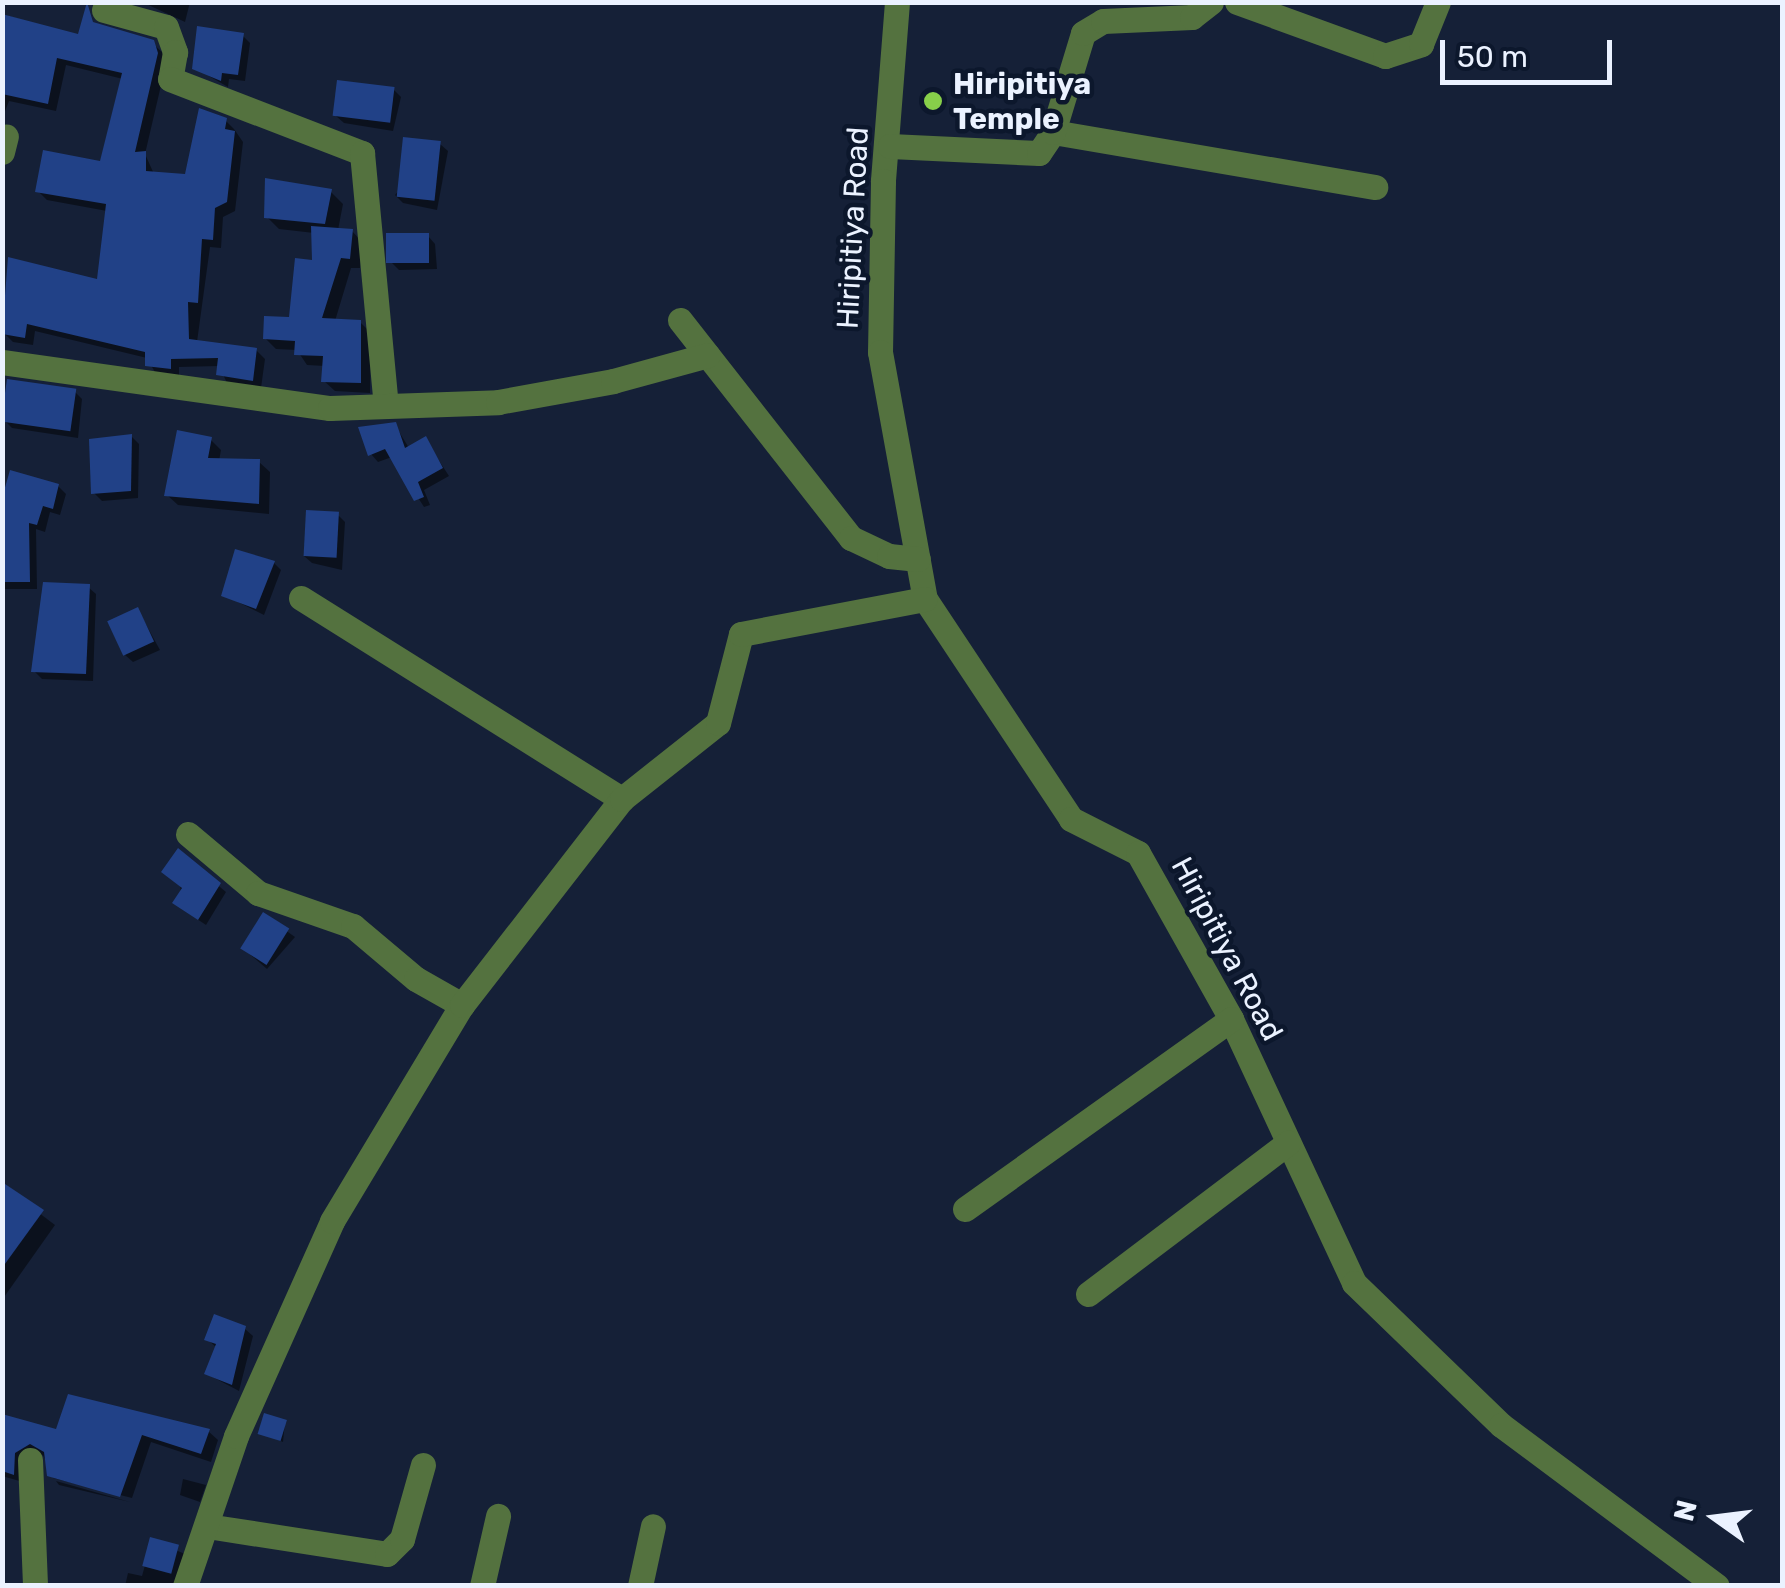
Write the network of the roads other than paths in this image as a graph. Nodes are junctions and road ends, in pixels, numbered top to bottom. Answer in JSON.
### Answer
{"nodes":[{"id":1,"x":897,"y":2,"type":"edge"},
{"id":2,"x":1211,"y":2,"type":"edge"},
{"id":3,"x":1236,"y":2,"type":"edge"},
{"id":4,"x":1438,"y":2,"type":"edge"},
{"id":5,"x":104,"y":10,"type":"dead end"},
{"id":6,"x":1052,"y":132,"type":"junction"},
{"id":7,"x":890,"y":146,"type":"junction"},
{"id":8,"x":1375,"y":187,"type":"dead end"},
{"id":9,"x":680,"y":320,"type":"dead end"},
{"id":10,"x":708,"y":354,"type":"junction"},
{"id":11,"x":2,"y":362,"type":"edge"},
{"id":12,"x":386,"y":406,"type":"junction"},
{"id":13,"x":918,"y":559,"type":"junction"},
{"id":14,"x":301,"y":598,"type":"dead end"},
{"id":15,"x":925,"y":599,"type":"junction"},
{"id":16,"x":622,"y":799,"type":"junction"},
{"id":17,"x":188,"y":834,"type":"dead end"},
{"id":18,"x":462,"y":1005,"type":"junction"},
{"id":19,"x":1231,"y":1019,"type":"junction"},
{"id":20,"x":1288,"y":1143,"type":"junction"},
{"id":21,"x":965,"y":1209,"type":"dead end"},
{"id":22,"x":1088,"y":1294,"type":"dead end"},
{"id":23,"x":30,"y":1460,"type":"dead end"},
{"id":24,"x":423,"y":1466,"type":"dead end"},
{"id":25,"x":498,"y":1516,"type":"dead end"},
{"id":26,"x":207,"y":1526,"type":"junction"},
{"id":27,"x":653,"y":1526,"type":"dead end"},
{"id":28,"x":1701,"y":1581,"type":"edge"},
{"id":29,"x":35,"y":1586,"type":"edge"},
{"id":30,"x":185,"y":1586,"type":"edge"},
{"id":31,"x":482,"y":1586,"type":"edge"},
{"id":32,"x":640,"y":1586,"type":"edge"}],
"edges":[{"from":1,"to":7,"type":"street","name":"Hiripitiya Road"},
{"from":2,"to":6,"type":"street"},
{"from":3,"to":4,"type":"street"},
{"from":5,"to":12,"type":"street"},
{"from":6,"to":7,"type":"street"},
{"from":6,"to":8,"type":"street"},
{"from":7,"to":13,"type":"street","name":"Hiripitiya Road"},
{"from":9,"to":10,"type":"street"},
{"from":10,"to":12,"type":"street"},
{"from":10,"to":13,"type":"street"},
{"from":11,"to":12,"type":"street"},
{"from":13,"to":15,"type":"street","name":"Hiripitiya Road"},
{"from":14,"to":16,"type":"street"},
{"from":15,"to":16,"type":"street"},
{"from":15,"to":19,"type":"street","name":"Hiripitiya Road"},
{"from":16,"to":18,"type":"street"},
{"from":17,"to":18,"type":"street"},
{"from":18,"to":26,"type":"street"},
{"from":19,"to":20,"type":"street","name":"Hiripitiya Road"},
{"from":19,"to":21,"type":"street"},
{"from":20,"to":22,"type":"street"},
{"from":20,"to":28,"type":"street","name":"Hiripitiya Road"},
{"from":23,"to":29,"type":"street"},
{"from":24,"to":26,"type":"street"},
{"from":25,"to":31,"type":"street"},
{"from":26,"to":30,"type":"street"},
{"from":27,"to":32,"type":"street"}]}
